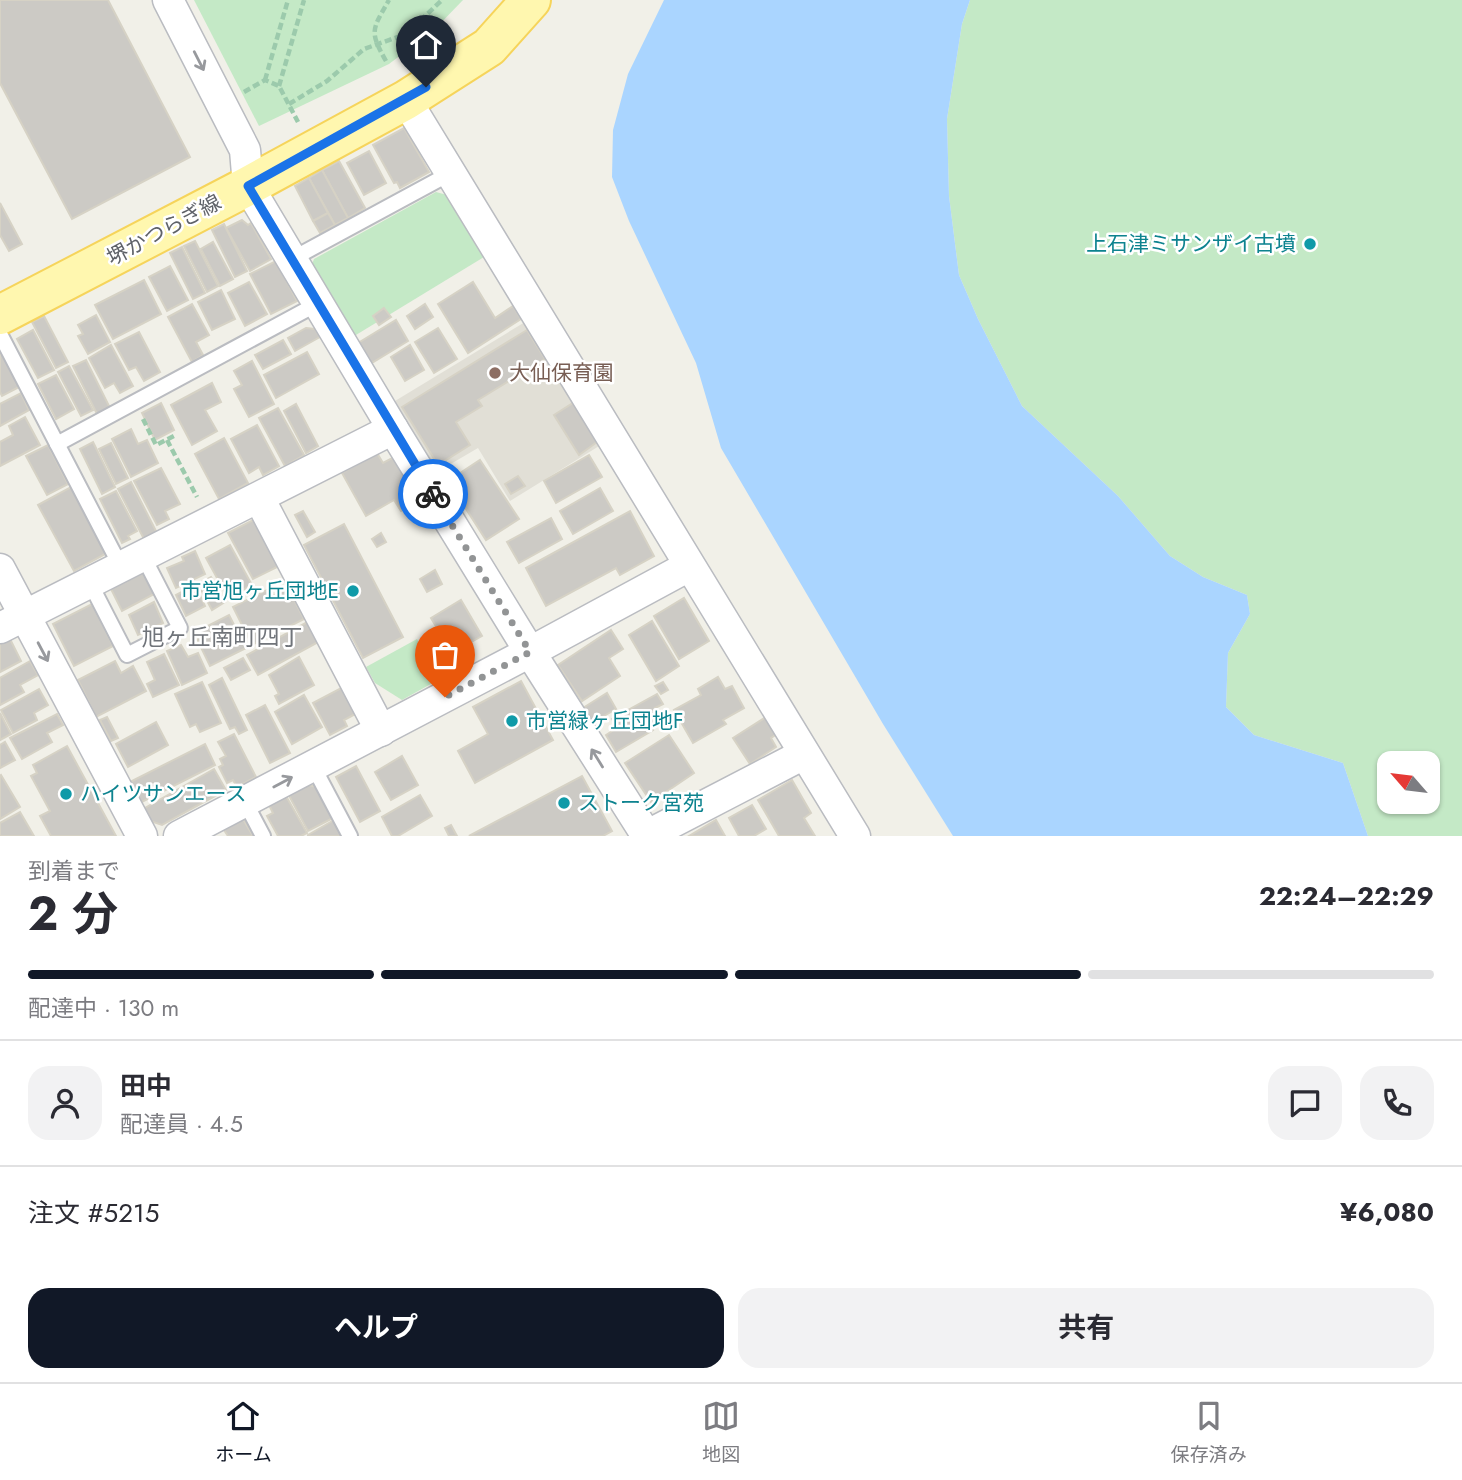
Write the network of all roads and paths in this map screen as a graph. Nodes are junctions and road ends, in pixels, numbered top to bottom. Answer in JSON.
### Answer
{"nodes":[{"id":1,"x":168,"y":0,"type":"edge"},
{"id":2,"x":288,"y":0,"type":"edge"},
{"id":3,"x":304,"y":0,"type":"edge"},
{"id":4,"x":388,"y":0,"type":"edge"},
{"id":5,"x":442,"y":0,"type":"edge"},
{"id":6,"x":531,"y":0,"type":"edge"},
{"id":7,"x":377,"y":45,"type":"junction"},
{"id":8,"x":386,"y":61,"type":"dead end"},
{"id":9,"x":265,"y":80,"type":"junction"},
{"id":10,"x":279,"y":86,"type":"junction"},
{"id":11,"x":237,"y":95,"type":"dead end"},
{"id":12,"x":405,"y":100,"type":"junction"},
{"id":13,"x":289,"y":104,"type":"junction"},
{"id":14,"x":299,"y":125,"type":"dead end"},
{"id":15,"x":449,"y":174,"type":"junction"},
{"id":16,"x":248,"y":186,"type":"junction"},
{"id":17,"x":292,"y":259,"type":"junction"},
{"id":18,"x":317,"y":304,"type":"junction"},
{"id":19,"x":0,"y":315,"type":"edge"},
{"id":20,"x":0,"y":334,"type":"edge"},
{"id":21,"x":134,"y":403,"type":"junction"},
{"id":22,"x":393,"y":429,"type":"junction"},
{"id":23,"x":176,"y":435,"type":"dead end"},
{"id":24,"x":167,"y":440,"type":"junction"},
{"id":25,"x":57,"y":444,"type":"junction"},
{"id":26,"x":259,"y":498,"type":"junction"},
{"id":27,"x":210,"y":523,"type":"junction"},
{"id":28,"x":132,"y":561,"type":"junction"},
{"id":29,"x":689,"y":566,"type":"junction"},
{"id":30,"x":0,"y":569,"type":"edge"},
{"id":31,"x":90,"y":583,"type":"junction"},
{"id":32,"x":12,"y":622,"type":"edge"},
{"id":33,"x":530,"y":652,"type":"junction"},
{"id":34,"x":381,"y":731,"type":"junction"},
{"id":35,"x":804,"y":754,"type":"junction"},
{"id":36,"x":313,"y":766,"type":"junction"},
{"id":37,"x":245,"y":802,"type":"junction"},
{"id":38,"x":142,"y":836,"type":"edge"},
{"id":39,"x":179,"y":836,"type":"edge"},
{"id":40,"x":263,"y":836,"type":"edge"},
{"id":41,"x":350,"y":836,"type":"edge"},
{"id":42,"x":646,"y":836,"type":"edge"},
{"id":43,"x":855,"y":836,"type":"edge"}],
"edges":[{"from":1,"to":16,"type":"street","one_way":true},
{"from":2,"to":9,"type":"path"},
{"from":3,"to":10,"type":"path"},
{"from":4,"to":7,"type":"path"},
{"from":5,"to":7,"type":"path"},
{"from":6,"to":12,"type":"main road","name":"堺かつらぎ線"},
{"from":7,"to":8,"type":"path"},
{"from":7,"to":13,"type":"path"},
{"from":9,"to":10,"type":"path"},
{"from":9,"to":11,"type":"path"},
{"from":10,"to":13,"type":"path"},
{"from":12,"to":15,"type":"street"},
{"from":12,"to":16,"type":"main road","name":"堺かつらぎ線"},
{"from":13,"to":14,"type":"path"},
{"from":15,"to":17,"type":"lane"},
{"from":15,"to":29,"type":"street"},
{"from":16,"to":17,"type":"street"},
{"from":16,"to":19,"type":"main road","name":"堺かつらぎ線"},
{"from":17,"to":18,"type":"street"},
{"from":18,"to":21,"type":"lane"},
{"from":18,"to":22,"type":"street"},
{"from":20,"to":25,"type":"lane"},
{"from":21,"to":24,"type":"path"},
{"from":21,"to":25,"type":"lane"},
{"from":22,"to":26,"type":"street"},
{"from":22,"to":33,"type":"street"},
{"from":23,"to":24,"type":"path"},
{"from":24,"to":27,"type":"path"},
{"from":25,"to":28,"type":"lane"},
{"from":26,"to":27,"type":"street"},
{"from":26,"to":34,"type":"street"},
{"from":27,"to":28,"type":"street"},
{"from":28,"to":31,"type":"street"},
{"from":28,"to":31,"type":"lane"},
{"from":29,"to":33,"type":"street"},
{"from":29,"to":35,"type":"street"},
{"from":30,"to":32,"type":"street"},
{"from":31,"to":32,"type":"street"},
{"from":32,"to":38,"type":"street","one_way":true},
{"from":33,"to":34,"type":"street"},
{"from":42,"to":33,"type":"street","one_way":true},
{"from":34,"to":36,"type":"street"},
{"from":35,"to":42,"type":"street"},
{"from":35,"to":43,"type":"street"},
{"from":37,"to":36,"type":"street","one_way":true},
{"from":36,"to":41,"type":"lane"},
{"from":37,"to":39,"type":"street"},
{"from":37,"to":40,"type":"lane"}]}
